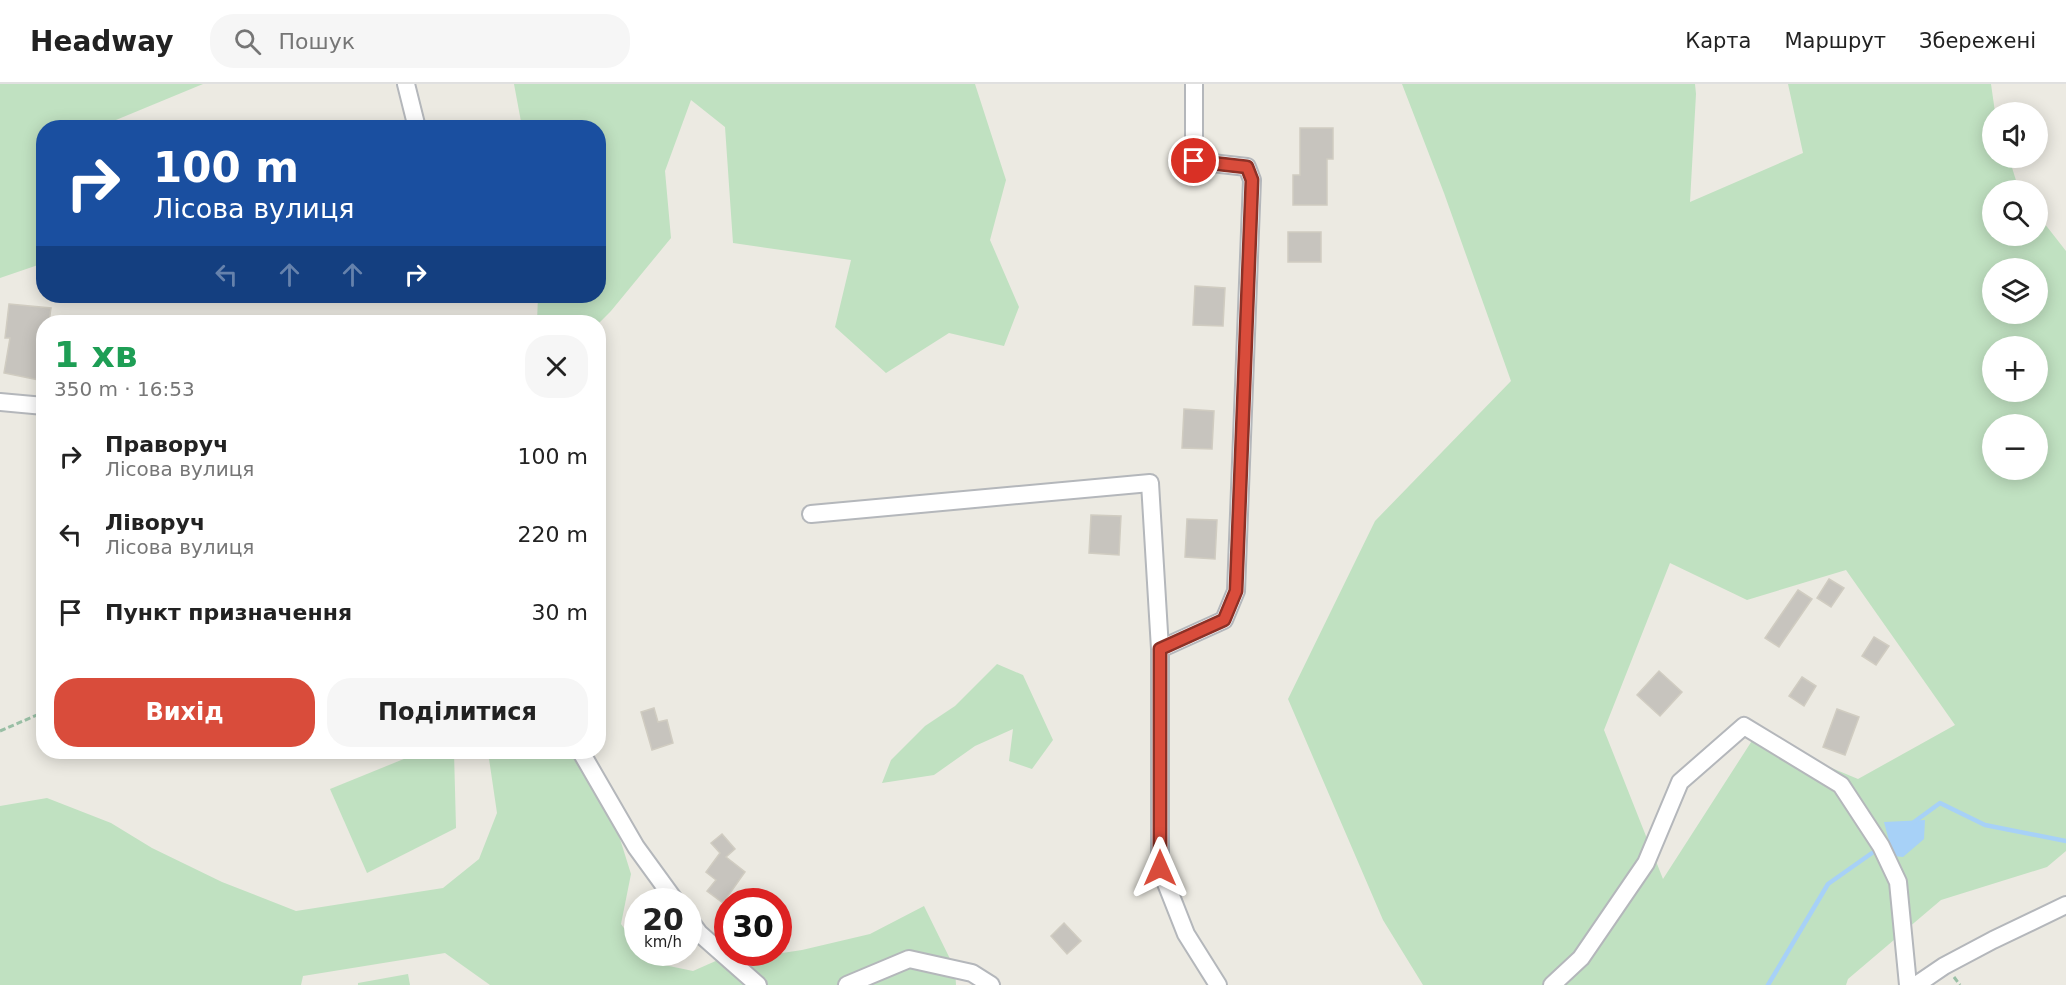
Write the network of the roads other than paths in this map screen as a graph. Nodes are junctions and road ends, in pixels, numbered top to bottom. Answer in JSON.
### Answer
{"nodes":[{"id":1,"x":406,"y":84,"type":"edge"},
{"id":2,"x":1194,"y":84,"type":"edge"},
{"id":3,"x":415,"y":120,"type":"edge"},
{"id":4,"x":0,"y":402,"type":"edge"},
{"id":5,"x":36,"y":405,"type":"edge"},
{"id":6,"x":811,"y":514,"type":"dead end"},
{"id":7,"x":1160,"y":649,"type":"junction"},
{"id":8,"x":585,"y":759,"type":"edge"},
{"id":9,"x":666,"y":888,"type":"edge"},
{"id":10,"x":2066,"y":905,"type":"edge"},
{"id":11,"x":702,"y":936,"type":"edge"},
{"id":12,"x":758,"y":985,"type":"edge"},
{"id":13,"x":847,"y":985,"type":"edge"},
{"id":14,"x":991,"y":985,"type":"edge"},
{"id":15,"x":1218,"y":985,"type":"edge"},
{"id":16,"x":1552,"y":985,"type":"edge"},
{"id":17,"x":1908,"y":985,"type":"edge"},
{"id":18,"x":1916,"y":985,"type":"edge"}],
"edges":[{"from":1,"to":3,"type":"street"},
{"from":2,"to":7,"type":"street"},
{"from":4,"to":5,"type":"street"},
{"from":6,"to":7,"type":"street"},
{"from":7,"to":15,"type":"street"},
{"from":8,"to":9,"type":"street"},
{"from":10,"to":18,"type":"street"},
{"from":11,"to":12,"type":"street"},
{"from":13,"to":14,"type":"street"},
{"from":16,"to":17,"type":"street"}]}
